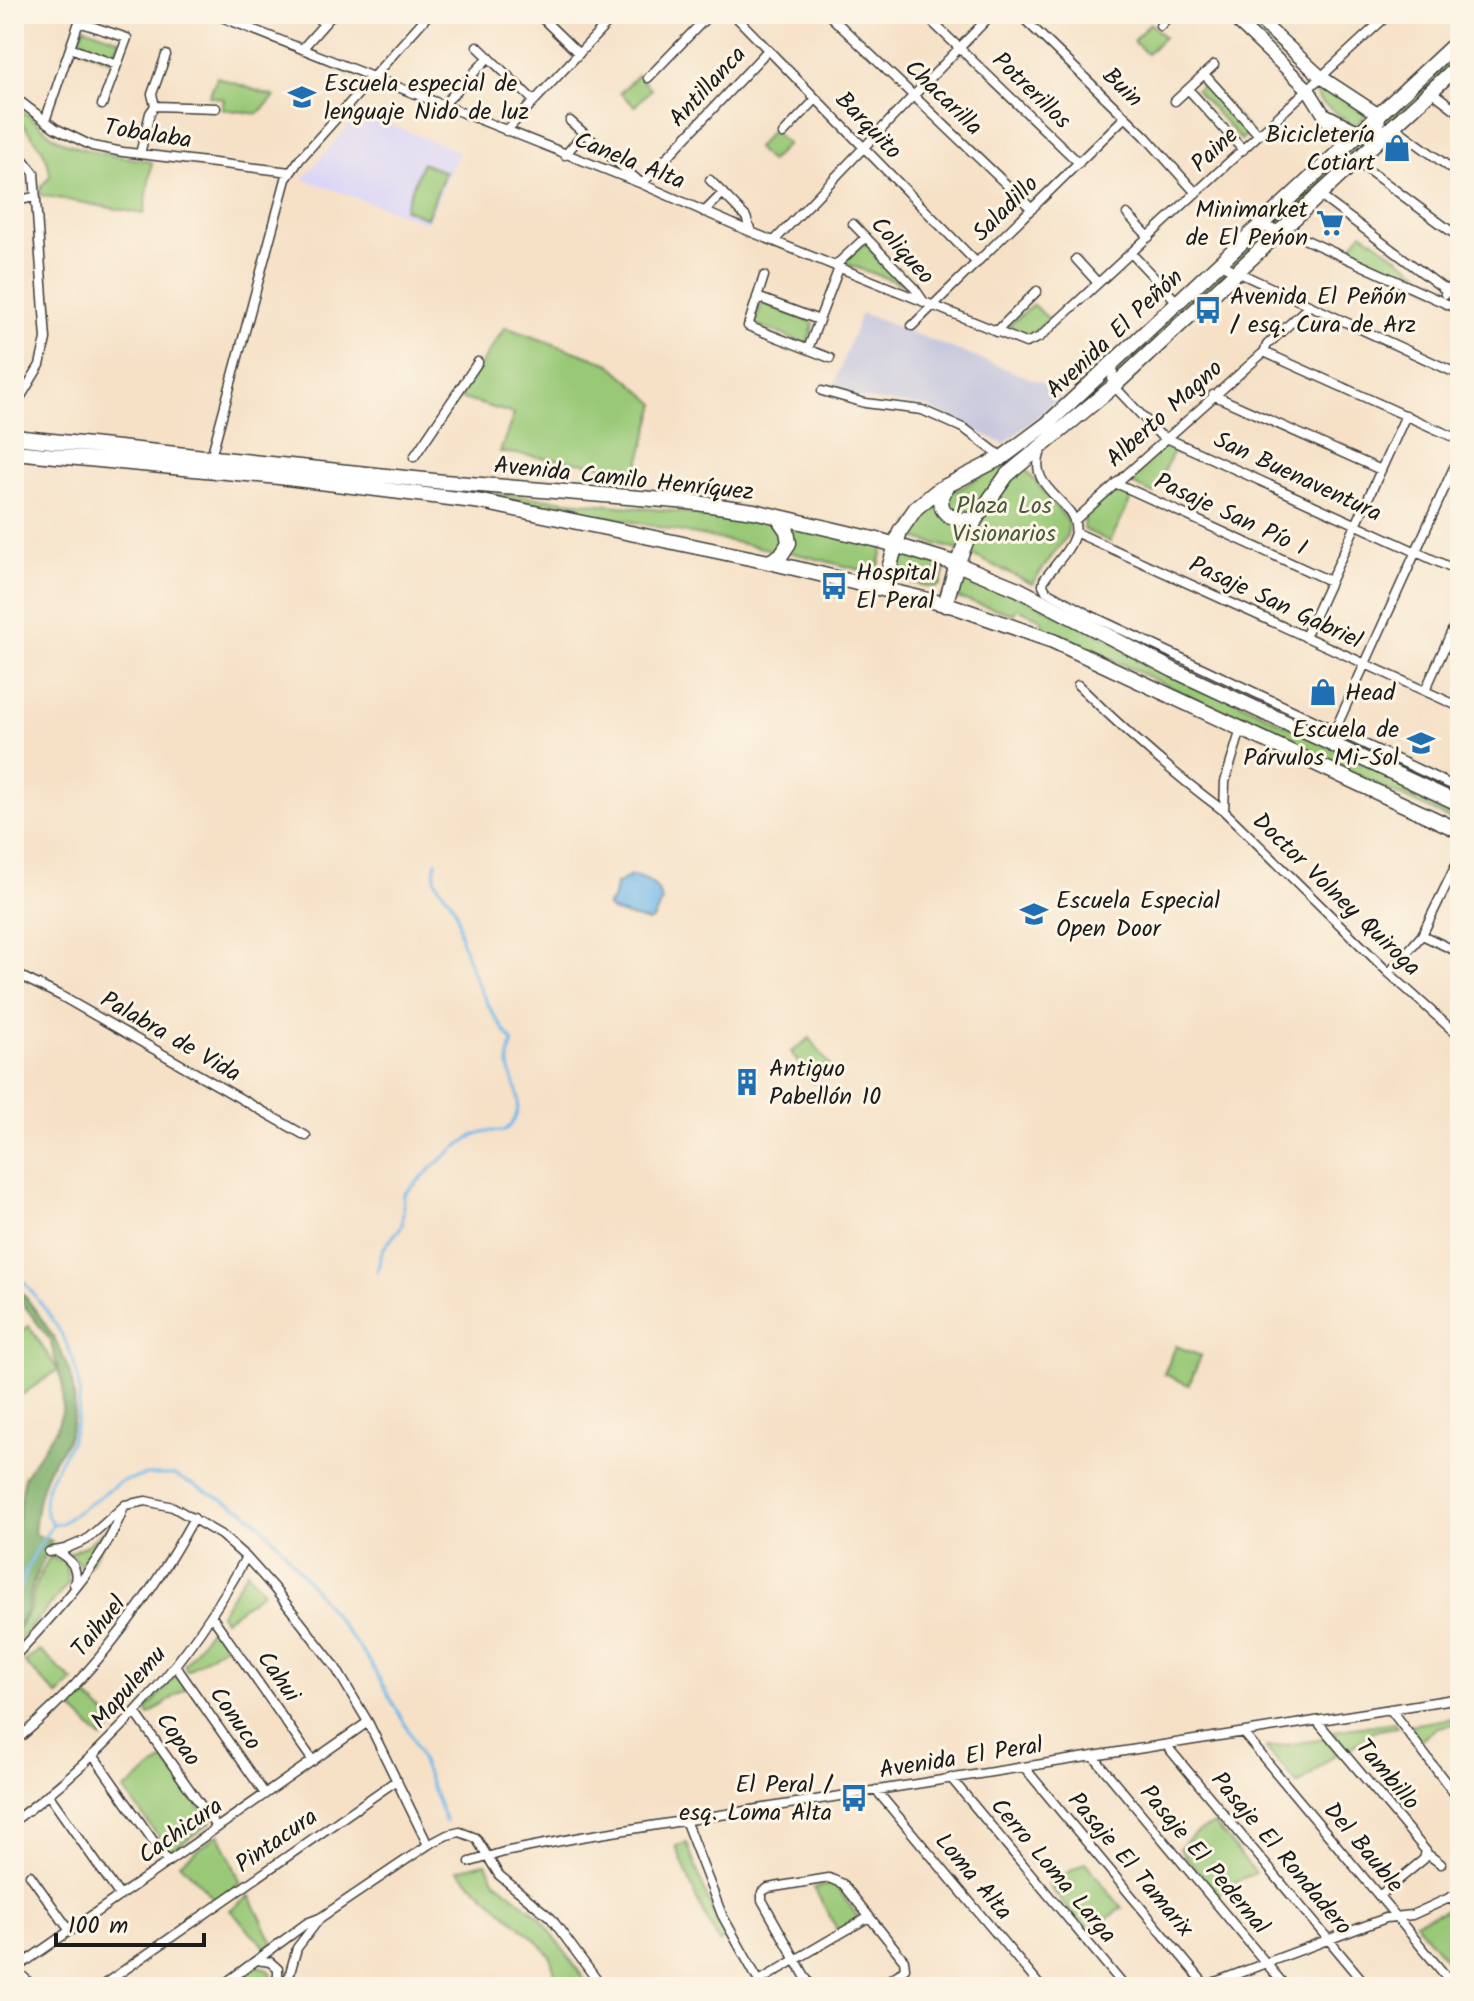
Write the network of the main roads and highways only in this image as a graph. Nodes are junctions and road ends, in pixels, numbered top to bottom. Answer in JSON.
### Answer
{"nodes":[{"id":1,"x":1460,"y":39,"type":"edge"},
{"id":2,"x":1460,"y":64,"type":"edge"},
{"id":3,"x":14,"y":437,"type":"edge"},
{"id":4,"x":14,"y":452,"type":"edge"},
{"id":5,"x":947,"y":486,"type":"junction"},
{"id":6,"x":777,"y":516,"type":"junction"},
{"id":7,"x":975,"y":520,"type":"junction"},
{"id":8,"x":894,"y":545,"type":"junction"},
{"id":9,"x":769,"y":562,"type":"junction"},
{"id":10,"x":957,"y":564,"type":"junction"},
{"id":11,"x":883,"y":589,"type":"junction"},
{"id":12,"x":945,"y":605,"type":"junction"},
{"id":13,"x":1460,"y":804,"type":"edge"},
{"id":14,"x":1460,"y":831,"type":"edge"}],
"edges":[{"from":1,"to":5,"type":"main road","name":"Avenida El Peñón"},
{"from":2,"to":7,"type":"main road","name":"Avenida El Peñón"},
{"from":3,"to":6,"type":"main road","name":"Avenida Camilo Henríquez"},
{"from":4,"to":9,"type":"main road","name":"Avenida Camilo Henríquez"},
{"from":5,"to":7,"type":"main road"},
{"from":5,"to":8,"type":"main road","name":"Avenida El Peñón"},
{"from":6,"to":8,"type":"main road","name":"Avenida Camilo Henríquez"},
{"from":6,"to":9,"type":"main road"},
{"from":7,"to":10,"type":"main road","name":"Avenida El Peñón"},
{"from":8,"to":10,"type":"main road","name":"Avenida Camilo Henríquez"},
{"from":8,"to":11,"type":"main road","name":"Avenida El Peñón"},
{"from":9,"to":11,"type":"main road","name":"Avenida Camilo Henríquez"},
{"from":10,"to":12,"type":"main road","name":"Avenida El Peñón"},
{"from":10,"to":13,"type":"main road","name":"Avenida Camilo Henríquez"},
{"from":11,"to":12,"type":"main road","name":"Avenida Camilo Henríquez"},
{"from":12,"to":14,"type":"main road","name":"Avenida Camilo Henríquez"}]}
